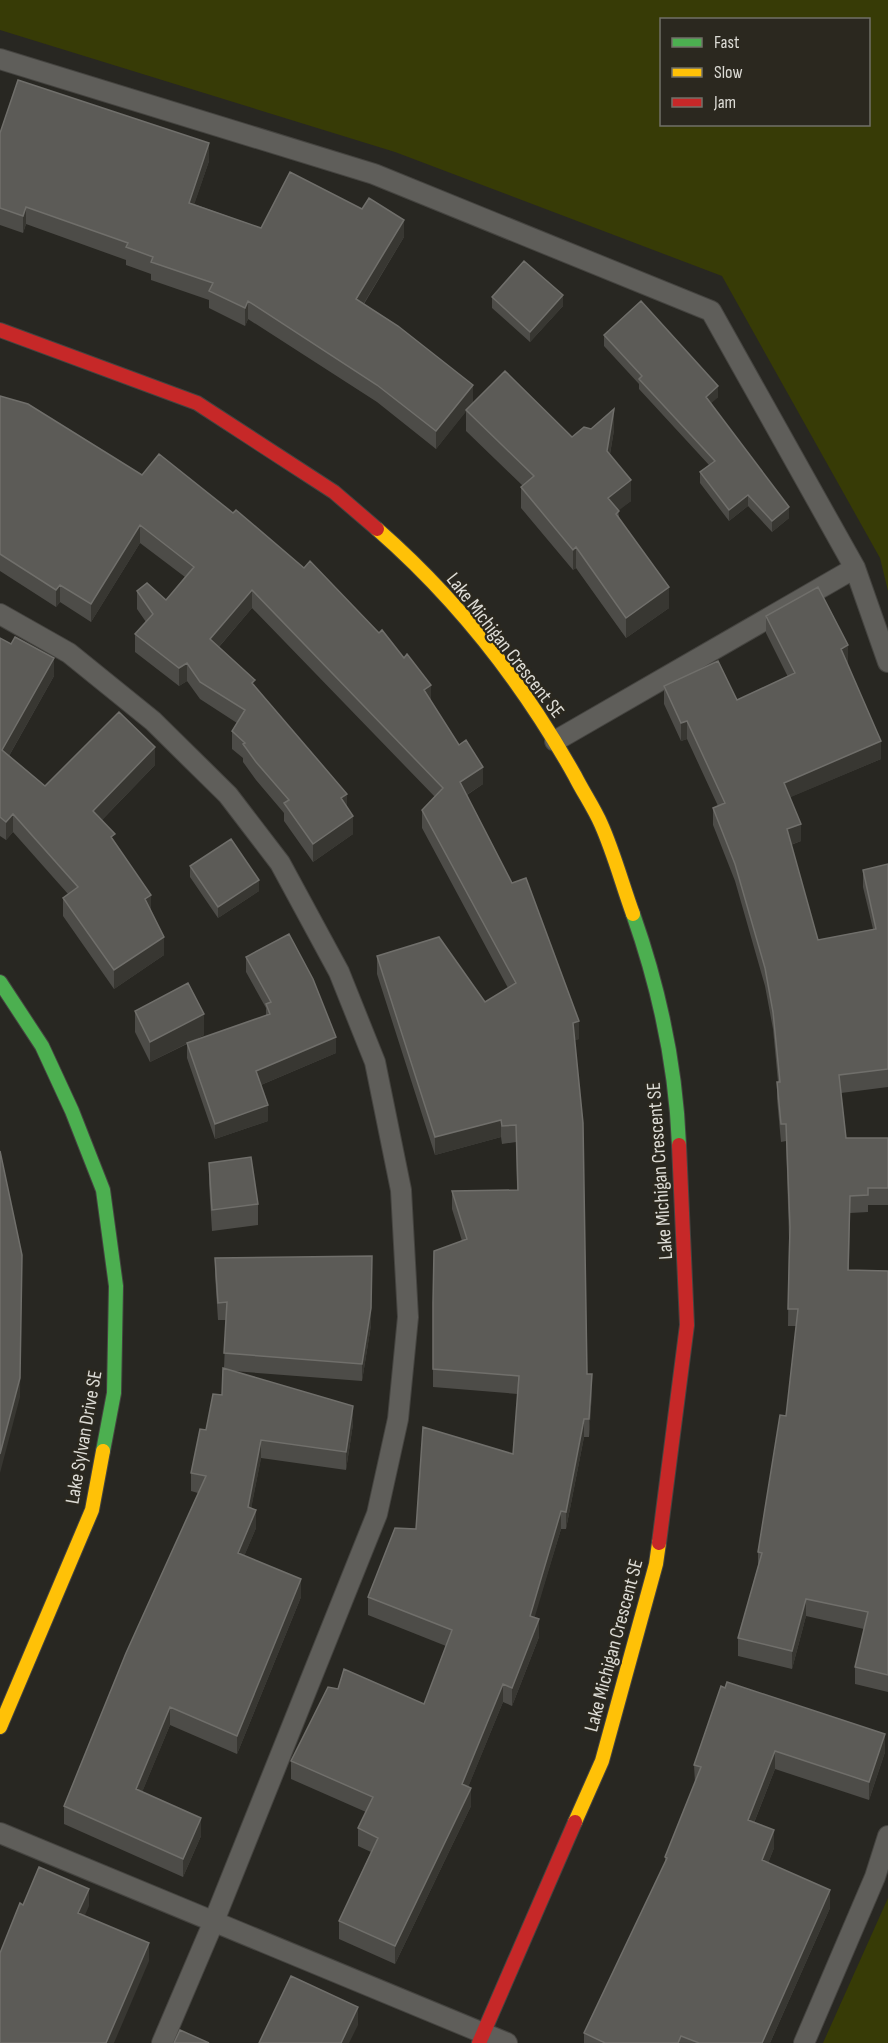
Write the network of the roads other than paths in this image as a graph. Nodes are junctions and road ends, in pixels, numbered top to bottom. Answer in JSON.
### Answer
{"nodes":[{"id":1,"x":0,"y":59,"type":"edge"},
{"id":2,"x":0,"y":330,"type":"edge"},
{"id":3,"x":855,"y":568,"type":"junction"},
{"id":4,"x":0,"y":614,"type":"edge"},
{"id":5,"x":888,"y":662,"type":"edge"},
{"id":6,"x":555,"y":741,"type":"junction"},
{"id":7,"x":0,"y":982,"type":"edge"},
{"id":8,"x":0,"y":1727,"type":"edge"},
{"id":9,"x":0,"y":1833,"type":"edge"},
{"id":10,"x":888,"y":1836,"type":"edge"},
{"id":11,"x":214,"y":1921,"type":"junction"},
{"id":12,"x":481,"y":2038,"type":"edge"},
{"id":13,"x":162,"y":2043,"type":"edge"},
{"id":14,"x":507,"y":2043,"type":"edge"},
{"id":15,"x":804,"y":2043,"type":"edge"}],
"edges":[{"from":1,"to":3,"type":"lane"},
{"from":2,"to":6,"type":"street","name":"Lake Michigan Crescent SE"},
{"from":3,"to":5,"type":"lane"},
{"from":3,"to":6,"type":"lane"},
{"from":4,"to":11,"type":"lane"},
{"from":6,"to":12,"type":"street","name":"Lake Michigan Crescent SE"},
{"from":7,"to":8,"type":"street","name":"Lake Sylvan Drive SE"},
{"from":9,"to":11,"type":"lane"},
{"from":10,"to":15,"type":"lane"},
{"from":11,"to":12,"type":"lane"},
{"from":11,"to":13,"type":"lane"},
{"from":12,"to":14,"type":"lane"}]}
